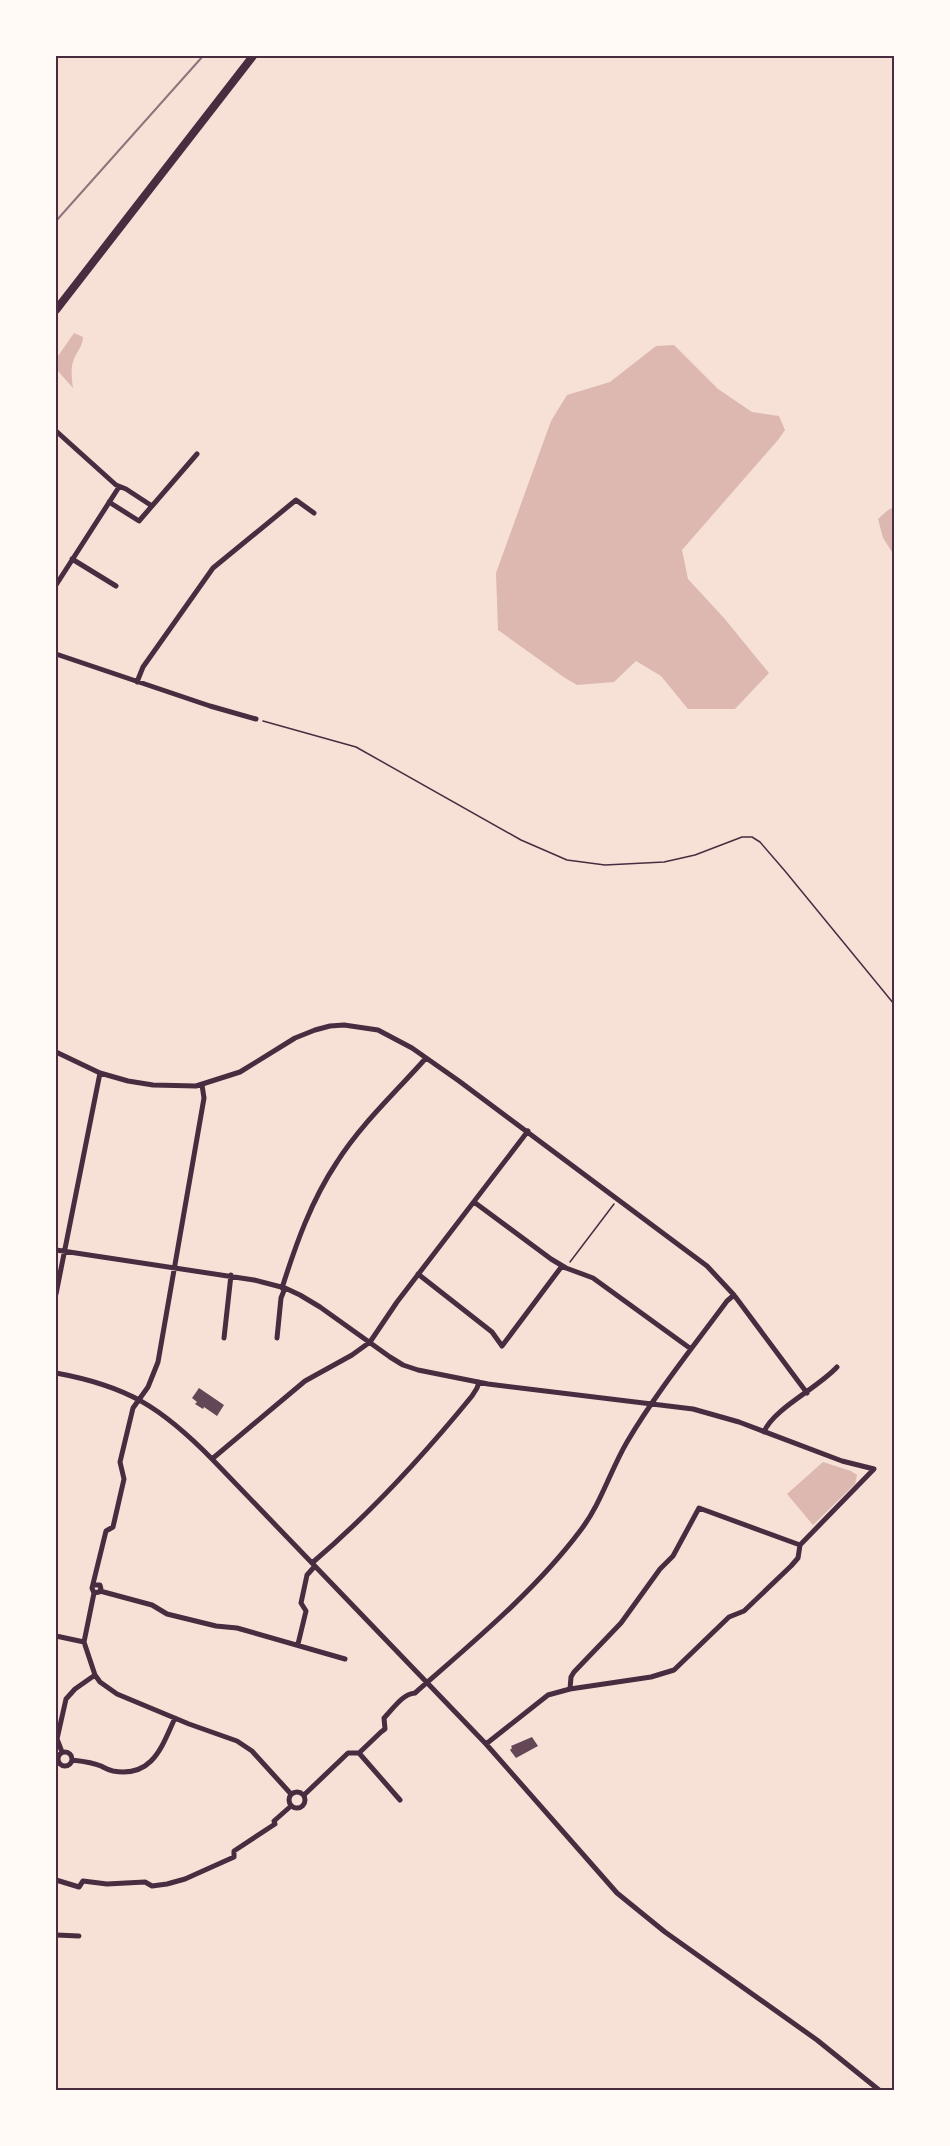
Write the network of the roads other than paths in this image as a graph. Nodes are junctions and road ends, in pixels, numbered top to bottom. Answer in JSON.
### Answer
{"nodes":[{"id":1,"x":253,"y":56,"type":"edge"},
{"id":2,"x":56,"y":310,"type":"edge"},
{"id":3,"x":56,"y":431,"type":"edge"},
{"id":4,"x":197,"y":454,"type":"dead end"},
{"id":5,"x":119,"y":487,"type":"junction"},
{"id":6,"x":110,"y":502,"type":"junction"},
{"id":7,"x":152,"y":506,"type":"junction"},
{"id":8,"x":314,"y":513,"type":"dead end"},
{"id":9,"x":72,"y":559,"type":"junction"},
{"id":10,"x":56,"y":585,"type":"edge"},
{"id":11,"x":116,"y":586,"type":"dead end"},
{"id":12,"x":56,"y":654,"type":"edge"},
{"id":13,"x":137,"y":682,"type":"junction"},
{"id":14,"x":256,"y":719,"type":"road end"},
{"id":15,"x":56,"y":1052,"type":"edge"},
{"id":16,"x":426,"y":1058,"type":"junction"},
{"id":17,"x":100,"y":1073,"type":"junction"},
{"id":18,"x":202,"y":1085,"type":"junction"},
{"id":19,"x":528,"y":1131,"type":"junction"},
{"id":20,"x":474,"y":1202,"type":"junction"},
{"id":21,"x":56,"y":1250,"type":"edge"},
{"id":22,"x":64,"y":1251,"type":"junction"},
{"id":23,"x":175,"y":1267,"type":"junction"},
{"id":24,"x":564,"y":1267,"type":"junction"},
{"id":25,"x":231,"y":1275,"type":"junction"},
{"id":26,"x":418,"y":1275,"type":"junction"},
{"id":27,"x":284,"y":1288,"type":"junction"},
{"id":28,"x":56,"y":1294,"type":"edge"},
{"id":29,"x":734,"y":1295,"type":"junction"},
{"id":30,"x":224,"y":1338,"type":"dead end"},
{"id":31,"x":277,"y":1338,"type":"dead end"},
{"id":32,"x":370,"y":1342,"type":"junction"},
{"id":33,"x":691,"y":1349,"type":"junction"},
{"id":34,"x":837,"y":1367,"type":"dead end"},
{"id":35,"x":56,"y":1373,"type":"edge"},
{"id":36,"x":479,"y":1382,"type":"junction"},
{"id":37,"x":807,"y":1393,"type":"junction"},
{"id":38,"x":140,"y":1400,"type":"junction"},
{"id":39,"x":654,"y":1403,"type":"junction"},
{"id":40,"x":764,"y":1432,"type":"junction"},
{"id":41,"x":212,"y":1459,"type":"junction"},
{"id":42,"x":800,"y":1545,"type":"junction"},
{"id":43,"x":314,"y":1565,"type":"junction"},
{"id":44,"x":97,"y":1592,"type":"junction"},
{"id":45,"x":56,"y":1636,"type":"edge"},
{"id":46,"x":84,"y":1642,"type":"junction"},
{"id":47,"x":298,"y":1644,"type":"junction"},
{"id":48,"x":345,"y":1659,"type":"dead end"},
{"id":49,"x":94,"y":1675,"type":"junction"},
{"id":50,"x":426,"y":1683,"type":"junction"},
{"id":51,"x":570,"y":1689,"type":"junction"},
{"id":52,"x":175,"y":1718,"type":"junction"},
{"id":53,"x":486,"y":1744,"type":"junction"},
{"id":54,"x":62,"y":1752,"type":"junction"},
{"id":55,"x":359,"y":1753,"type":"junction"},
{"id":56,"x":72,"y":1760,"type":"junction"},
{"id":57,"x":57,"y":1761,"type":"edge"},
{"id":58,"x":291,"y":1794,"type":"junction"},
{"id":59,"x":304,"y":1795,"type":"junction"},
{"id":60,"x":400,"y":1800,"type":"dead end"},
{"id":61,"x":291,"y":1806,"type":"junction"},
{"id":62,"x":56,"y":1880,"type":"edge"},
{"id":63,"x":56,"y":1935,"type":"edge"},
{"id":64,"x":79,"y":1936,"type":"dead end"},
{"id":65,"x":879,"y":2091,"type":"edge"}],
"edges":[{"from":1,"to":2,"type":"main road"},
{"from":3,"to":5,"type":"street"},
{"from":4,"to":7,"type":"street"},
{"from":5,"to":6,"type":"street"},
{"from":5,"to":7,"type":"street"},
{"from":6,"to":7,"type":"street"},
{"from":6,"to":9,"type":"street"},
{"from":8,"to":13,"type":"street"},
{"from":9,"to":10,"type":"street"},
{"from":9,"to":11,"type":"street"},
{"from":12,"to":13,"type":"street"},
{"from":13,"to":14,"type":"street"},
{"from":15,"to":17,"type":"street"},
{"from":16,"to":18,"type":"street"},
{"from":16,"to":19,"type":"street"},
{"from":16,"to":27,"type":"street"},
{"from":17,"to":18,"type":"street"},
{"from":17,"to":22,"type":"street"},
{"from":18,"to":23,"type":"street"},
{"from":19,"to":20,"type":"street"},
{"from":19,"to":29,"type":"street"},
{"from":20,"to":24,"type":"street"},
{"from":20,"to":26,"type":"street"},
{"from":21,"to":22,"type":"street"},
{"from":22,"to":23,"type":"street"},
{"from":22,"to":28,"type":"street"},
{"from":23,"to":25,"type":"street"},
{"from":23,"to":38,"type":"street"},
{"from":24,"to":26,"type":"street"},
{"from":24,"to":33,"type":"street"},
{"from":25,"to":27,"type":"street"},
{"from":25,"to":30,"type":"street"},
{"from":26,"to":32,"type":"street"},
{"from":27,"to":31,"type":"street"},
{"from":27,"to":32,"type":"street"},
{"from":29,"to":33,"type":"street"},
{"from":29,"to":37,"type":"street"},
{"from":32,"to":36,"type":"street"},
{"from":32,"to":41,"type":"street"},
{"from":33,"to":39,"type":"street"},
{"from":34,"to":37,"type":"street"},
{"from":35,"to":38,"type":"street"},
{"from":36,"to":39,"type":"street"},
{"from":36,"to":43,"type":"street"},
{"from":37,"to":40,"type":"street"},
{"from":38,"to":41,"type":"street"},
{"from":38,"to":44,"type":"street"},
{"from":39,"to":40,"type":"street"},
{"from":39,"to":50,"type":"street"},
{"from":40,"to":42,"type":"street"},
{"from":41,"to":43,"type":"street"},
{"from":42,"to":51,"type":"street"},
{"from":42,"to":51,"type":"street"},
{"from":43,"to":47,"type":"street"},
{"from":43,"to":50,"type":"street"},
{"from":44,"to":46,"type":"street"},
{"from":44,"to":47,"type":"street"},
{"from":45,"to":46,"type":"street"},
{"from":46,"to":49,"type":"street"},
{"from":47,"to":48,"type":"street"},
{"from":49,"to":52,"type":"street"},
{"from":49,"to":54,"type":"street"},
{"from":50,"to":53,"type":"street"},
{"from":50,"to":55,"type":"street"},
{"from":51,"to":53,"type":"street"},
{"from":52,"to":56,"type":"street"},
{"from":52,"to":58,"type":"street"},
{"from":53,"to":65,"type":"street"},
{"from":54,"to":56,"type":"street"},
{"from":54,"to":57,"type":"street"},
{"from":55,"to":59,"type":"street"},
{"from":55,"to":60,"type":"street"},
{"from":56,"to":57,"type":"street"},
{"from":58,"to":59,"type":"street"},
{"from":58,"to":61,"type":"street"},
{"from":59,"to":61,"type":"street"},
{"from":61,"to":62,"type":"street"},
{"from":63,"to":64,"type":"street"}]}
